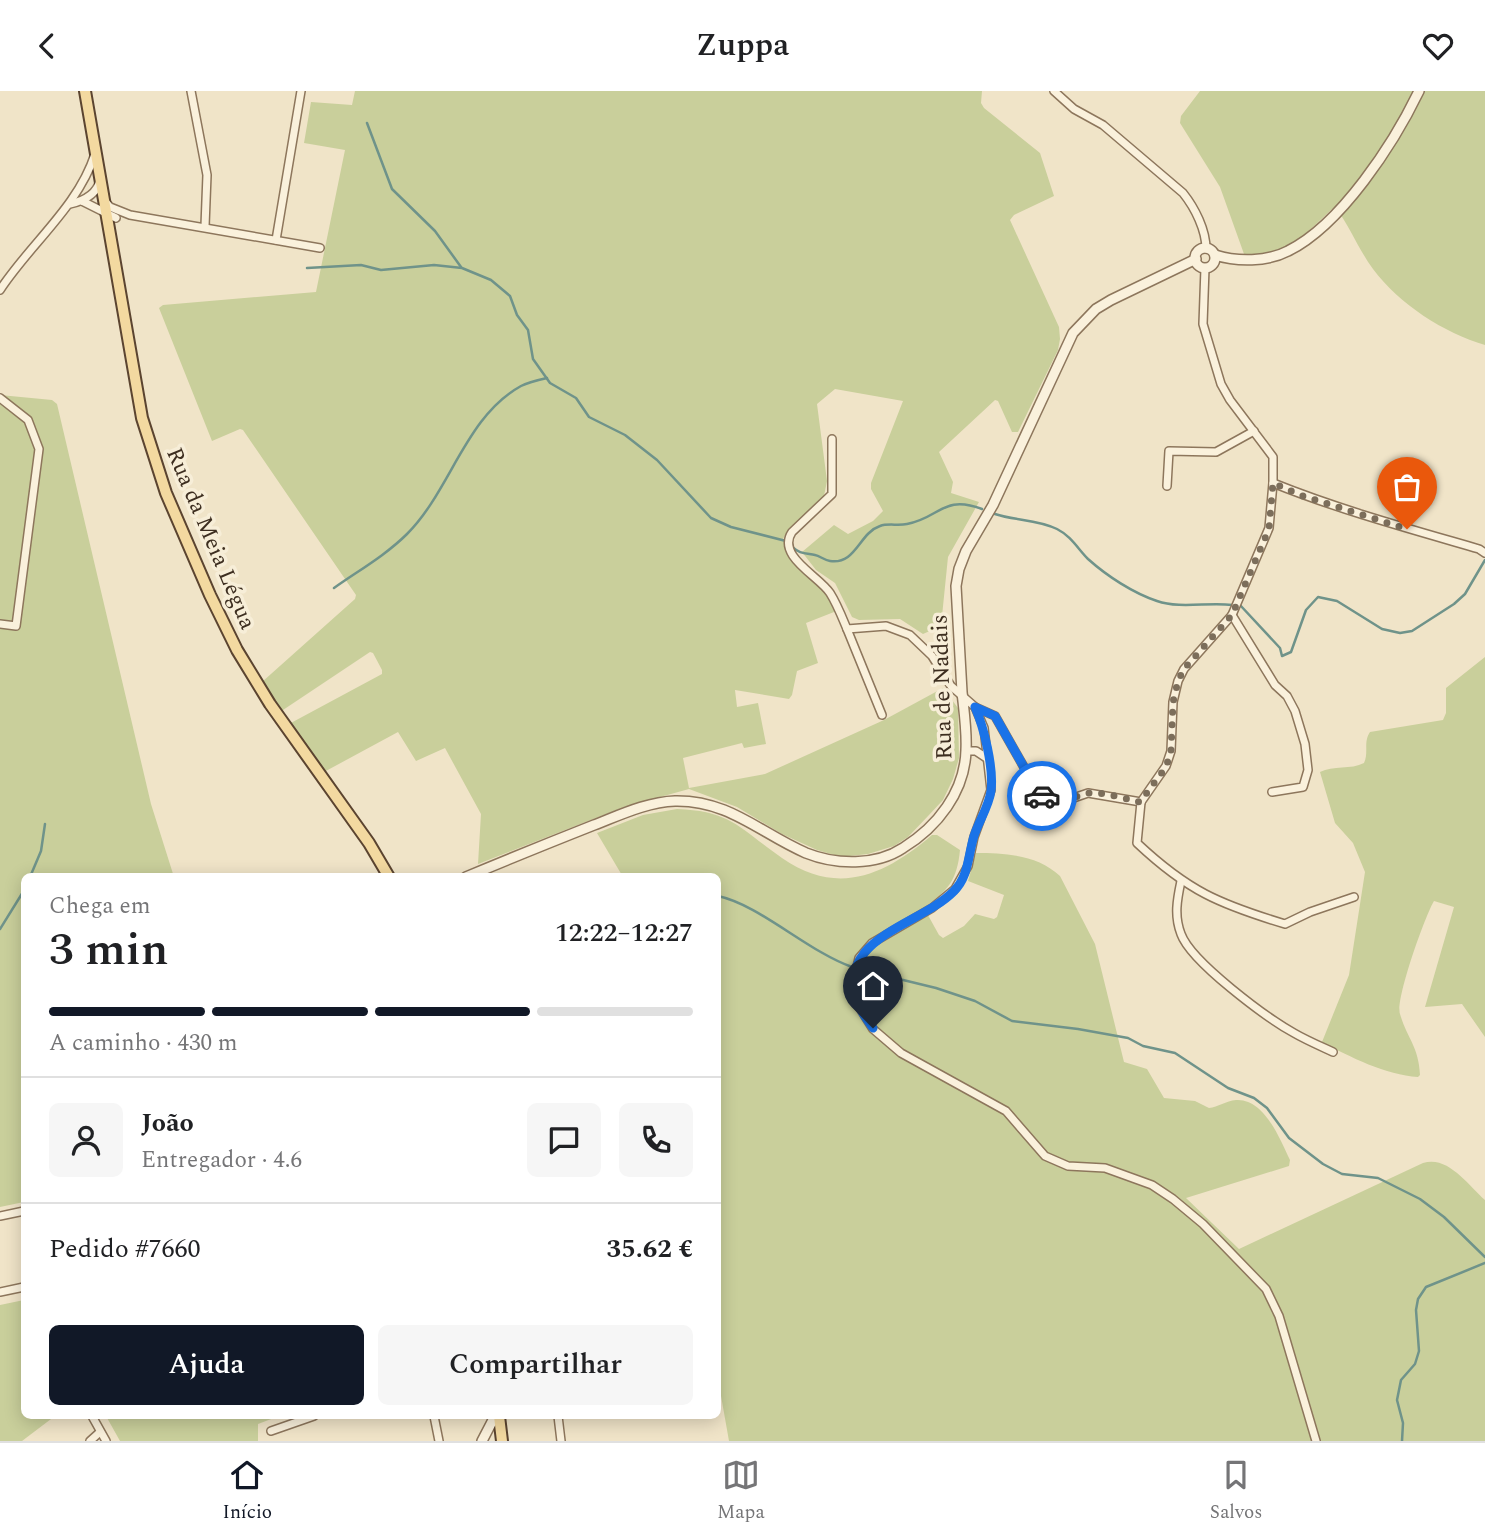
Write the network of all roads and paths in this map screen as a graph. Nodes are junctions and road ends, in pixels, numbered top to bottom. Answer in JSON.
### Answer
{"nodes":[{"id":1,"x":85,"y":91,"type":"edge"},
{"id":2,"x":191,"y":91,"type":"edge"},
{"id":3,"x":301,"y":91,"type":"edge"},
{"id":4,"x":1054,"y":91,"type":"edge"},
{"id":5,"x":1419,"y":91,"type":"edge"},
{"id":6,"x":96,"y":151,"type":"junction"},
{"id":7,"x":79,"y":188,"type":"junction"},
{"id":8,"x":102,"y":189,"type":"junction"},
{"id":9,"x":82,"y":201,"type":"junction"},
{"id":10,"x":70,"y":204,"type":"junction"},
{"id":11,"x":112,"y":216,"type":"junction"},
{"id":12,"x":205,"y":226,"type":"junction"},
{"id":13,"x":276,"y":240,"type":"junction"},
{"id":14,"x":320,"y":249,"type":"dead end"},
{"id":15,"x":1211,"y":252,"type":"junction"},
{"id":16,"x":1196,"y":259,"type":"junction"},
{"id":17,"x":1205,"y":268,"type":"junction"},
{"id":18,"x":0,"y":290,"type":"edge"},
{"id":19,"x":0,"y":398,"type":"edge"},
{"id":20,"x":1254,"y":431,"type":"junction"},
{"id":21,"x":832,"y":439,"type":"dead end"},
{"id":22,"x":1273,"y":483,"type":"junction"},
{"id":23,"x":1167,"y":486,"type":"dead end"},
{"id":24,"x":1485,"y":553,"type":"edge"},
{"id":25,"x":1232,"y":615,"type":"junction"},
{"id":26,"x":0,"y":624,"type":"edge"},
{"id":27,"x":847,"y":629,"type":"junction"},
{"id":28,"x":963,"y":698,"type":"junction"},
{"id":29,"x":975,"y":707,"type":"junction"},
{"id":30,"x":882,"y":715,"type":"dead end"},
{"id":31,"x":967,"y":751,"type":"junction"},
{"id":32,"x":988,"y":759,"type":"junction"},
{"id":33,"x":1272,"y":792,"type":"dead end"},
{"id":34,"x":1140,"y":802,"type":"junction"},
{"id":35,"x":387,"y":873,"type":"edge"},
{"id":36,"x":476,"y":873,"type":"edge"},
{"id":37,"x":1181,"y":881,"type":"junction"},
{"id":38,"x":1354,"y":897,"type":"dead end"},
{"id":39,"x":1333,"y":1052,"type":"dead end"},
{"id":40,"x":21,"y":1212,"type":"edge"},
{"id":41,"x":0,"y":1216,"type":"edge"},
{"id":42,"x":21,"y":1288,"type":"edge"},
{"id":43,"x":0,"y":1292,"type":"edge"},
{"id":44,"x":94,"y":1419,"type":"edge"},
{"id":45,"x":305,"y":1419,"type":"edge"},
{"id":46,"x":435,"y":1419,"type":"edge"},
{"id":47,"x":495,"y":1419,"type":"edge"},
{"id":48,"x":498,"y":1419,"type":"edge"},
{"id":49,"x":558,"y":1419,"type":"edge"},
{"id":50,"x":271,"y":1431,"type":"dead end"},
{"id":51,"x":100,"y":1432,"type":"junction"},
{"id":52,"x":482,"y":1440,"type":"edge"},
{"id":53,"x":502,"y":1440,"type":"edge"},
{"id":54,"x":90,"y":1441,"type":"edge"},
{"id":55,"x":106,"y":1441,"type":"edge"},
{"id":56,"x":439,"y":1441,"type":"edge"},
{"id":57,"x":561,"y":1441,"type":"edge"},
{"id":58,"x":1316,"y":1441,"type":"edge"}],
"edges":[{"from":1,"to":6,"type":"main road","name":"Rua da Meia Légua"},
{"from":2,"to":12,"type":"street"},
{"from":3,"to":13,"type":"street"},
{"from":4,"to":15,"type":"street"},
{"from":5,"to":15,"type":"street"},
{"from":6,"to":7,"type":"street"},
{"from":6,"to":8,"type":"main road","name":"Rua da Meia Légua"},
{"from":7,"to":8,"type":"street"},
{"from":7,"to":10,"type":"street"},
{"from":8,"to":9,"type":"street"},
{"from":8,"to":11,"type":"main road","name":"Rua da Meia Légua"},
{"from":9,"to":10,"type":"street"},
{"from":9,"to":11,"type":"street"},
{"from":10,"to":18,"type":"street"},
{"from":11,"to":12,"type":"street"},
{"from":11,"to":35,"type":"main road","name":"Rua da Meia Légua"},
{"from":12,"to":13,"type":"street"},
{"from":13,"to":14,"type":"street"},
{"from":15,"to":16,"type":"street"},
{"from":15,"to":17,"type":"street"},
{"from":16,"to":17,"type":"street"},
{"from":16,"to":28,"type":"street","name":"Rua de Nadais"},
{"from":17,"to":20,"type":"street"},
{"from":19,"to":26,"type":"street"},
{"from":20,"to":22,"type":"street"},
{"from":20,"to":23,"type":"street"},
{"from":21,"to":27,"type":"street"},
{"from":22,"to":24,"type":"street"},
{"from":22,"to":25,"type":"street"},
{"from":25,"to":33,"type":"street"},
{"from":25,"to":34,"type":"street"},
{"from":27,"to":28,"type":"street"},
{"from":27,"to":30,"type":"street"},
{"from":28,"to":29,"type":"street"},
{"from":28,"to":31,"type":"street","name":"Rua de Nadais"},
{"from":29,"to":32,"type":"street"},
{"from":29,"to":34,"type":"street"},
{"from":31,"to":32,"type":"street"},
{"from":31,"to":36,"type":"street","name":"Rua de Nadais"},
{"from":32,"to":58,"type":"street"},
{"from":34,"to":37,"type":"street"},
{"from":37,"to":38,"type":"street"},
{"from":37,"to":39,"type":"street"},
{"from":40,"to":41,"type":"street"},
{"from":42,"to":43,"type":"street"},
{"from":44,"to":51,"type":"street"},
{"from":45,"to":50,"type":"street"},
{"from":46,"to":56,"type":"street"},
{"from":47,"to":52,"type":"street"},
{"from":48,"to":53,"type":"main road"},
{"from":49,"to":57,"type":"street"},
{"from":51,"to":54,"type":"street"},
{"from":51,"to":55,"type":"street"},
{"from":52,"to":53,"type":"street"}]}
